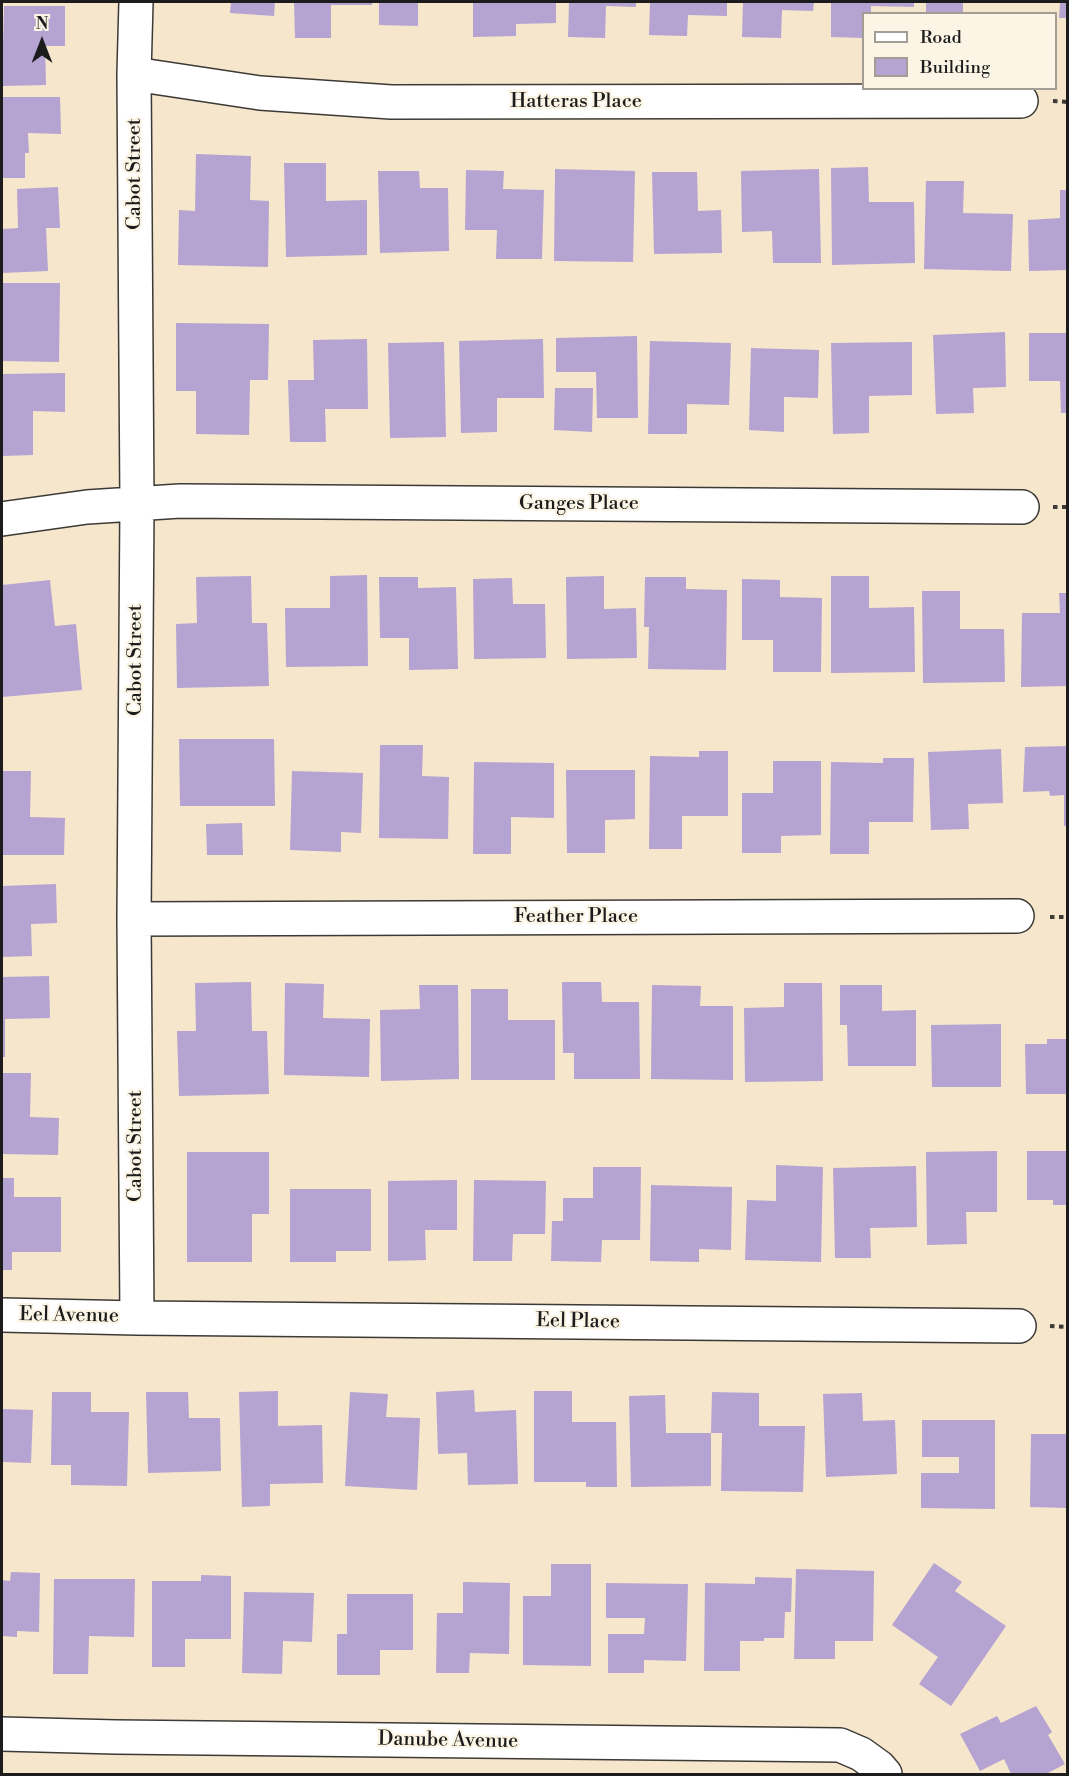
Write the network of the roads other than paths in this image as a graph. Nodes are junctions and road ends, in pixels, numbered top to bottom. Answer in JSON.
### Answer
{"nodes":[{"id":1,"x":136,"y":2,"type":"edge"},
{"id":2,"x":134,"y":74,"type":"junction"},
{"id":3,"x":1021,"y":101,"type":"dead end"},
{"id":4,"x":137,"y":504,"type":"junction"},
{"id":5,"x":1023,"y":507,"type":"dead end"},
{"id":6,"x":2,"y":519,"type":"edge"},
{"id":7,"x":1017,"y":916,"type":"dead end"},
{"id":8,"x":134,"y":919,"type":"junction"},
{"id":9,"x":2,"y":1315,"type":"edge"},
{"id":10,"x":137,"y":1318,"type":"junction"},
{"id":11,"x":1019,"y":1326,"type":"dead end"},
{"id":12,"x":2,"y":1734,"type":"edge"},
{"id":13,"x":885,"y":1774,"type":"edge"}],
"edges":[{"from":1,"to":2,"type":"street","name":"Cabot Street"},
{"from":2,"to":3,"type":"street","name":"Hatteras Place"},
{"from":2,"to":4,"type":"street","name":"Cabot Street"},
{"from":4,"to":5,"type":"street","name":"Ganges Place"},
{"from":4,"to":6,"type":"street","name":"Ganges Place"},
{"from":4,"to":8,"type":"street","name":"Cabot Street"},
{"from":7,"to":8,"type":"street","name":"Feather Place"},
{"from":8,"to":10,"type":"street","name":"Cabot Street"},
{"from":9,"to":10,"type":"street","name":"Eel Avenue"},
{"from":10,"to":11,"type":"street","name":"Eel Place"},
{"from":12,"to":13,"type":"street","name":"Danube Avenue"}]}
